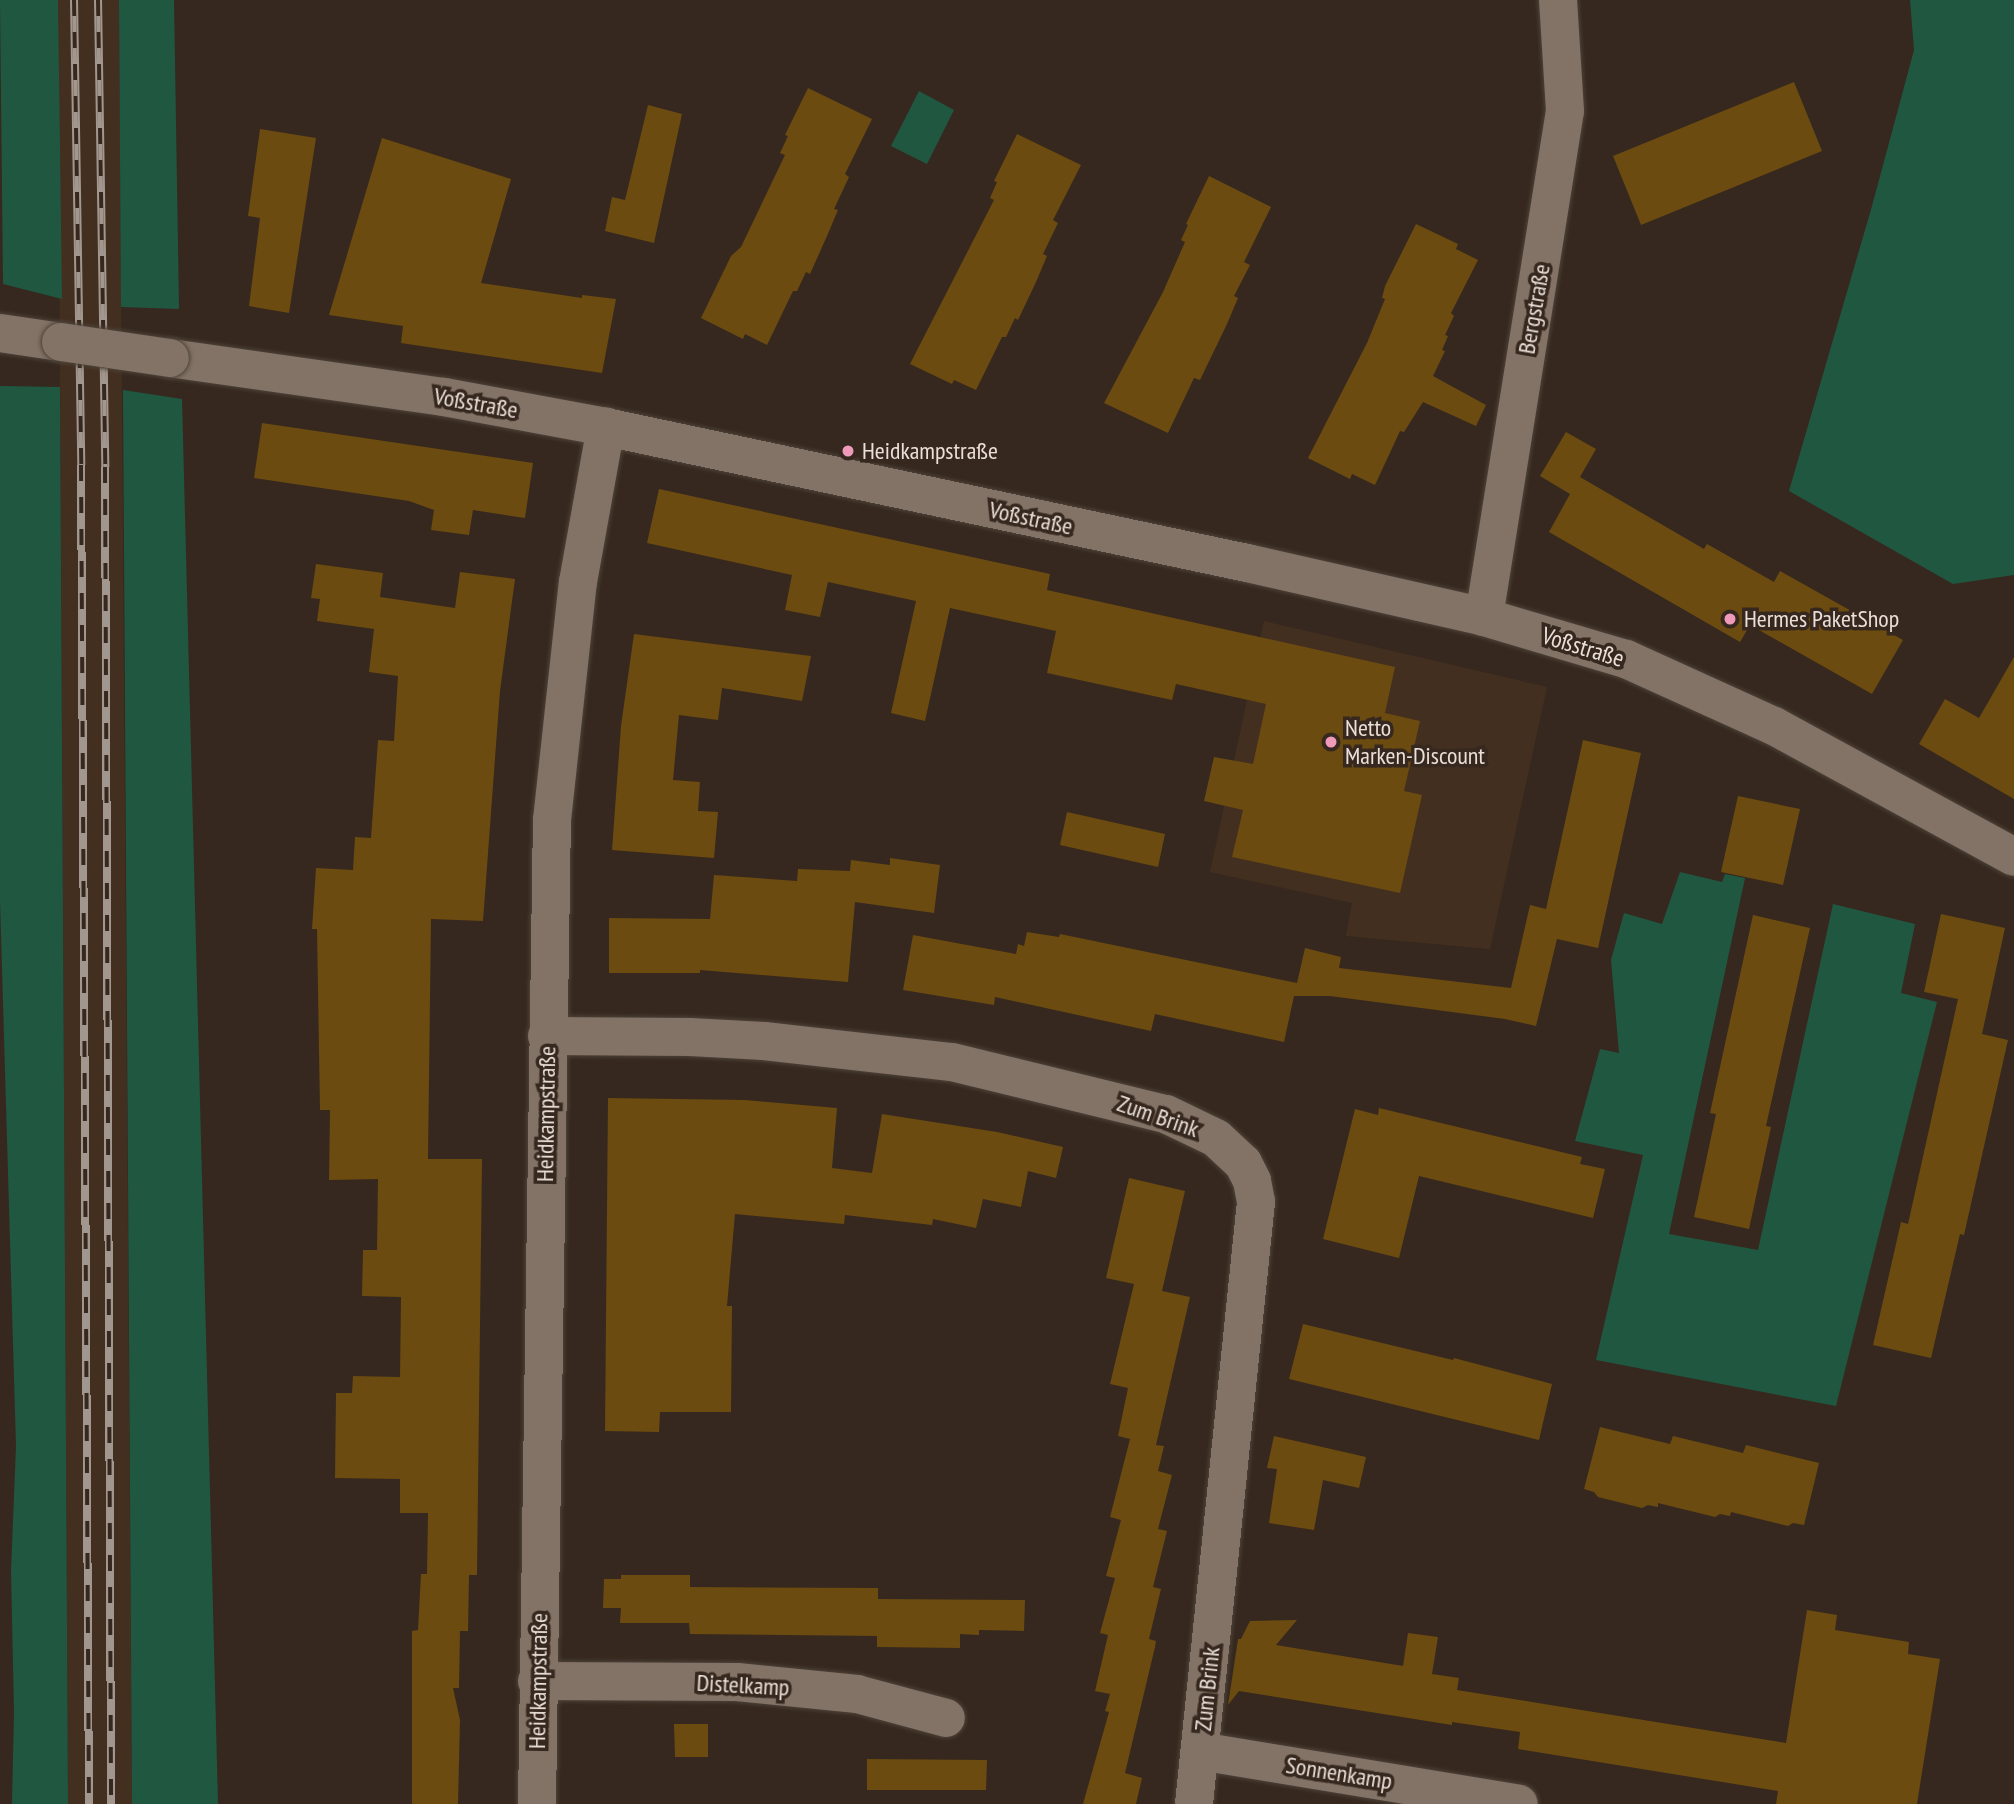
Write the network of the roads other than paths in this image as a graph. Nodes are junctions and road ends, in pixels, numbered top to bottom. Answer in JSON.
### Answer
{"nodes":[{"id":1,"x":1558,"y":0,"type":"edge"},
{"id":2,"x":0,"y":334,"type":"edge"},
{"id":3,"x":606,"y":427,"type":"junction"},
{"id":4,"x":1484,"y":617,"type":"junction"},
{"id":5,"x":2014,"y":858,"type":"edge"},
{"id":6,"x":547,"y":1036,"type":"junction"},
{"id":7,"x":537,"y":1681,"type":"junction"},
{"id":8,"x":946,"y":1718,"type":"dead end"},
{"id":9,"x":1200,"y":1751,"type":"junction"},
{"id":10,"x":537,"y":1804,"type":"edge"},
{"id":11,"x":1194,"y":1804,"type":"edge"},
{"id":12,"x":1519,"y":1804,"type":"edge"}],
"edges":[{"from":1,"to":4,"type":"street","name":"Bergstraße"},
{"from":2,"to":3,"type":"street","name":"Voßstraße","bridge":true},
{"from":3,"to":4,"type":"street","name":"Voßstraße"},
{"from":3,"to":6,"type":"street","name":"Heidkampstraße"},
{"from":4,"to":5,"type":"street","name":"Voßstraße"},
{"from":6,"to":7,"type":"street","name":"Heidkampstraße"},
{"from":6,"to":9,"type":"street","name":"Zum Brink"},
{"from":7,"to":8,"type":"street","name":"Distelkamp"},
{"from":7,"to":10,"type":"street","name":"Heidkampstraße"},
{"from":9,"to":11,"type":"street","name":"Zum Brink"},
{"from":9,"to":12,"type":"street","name":"Sonnenkamp"}]}
